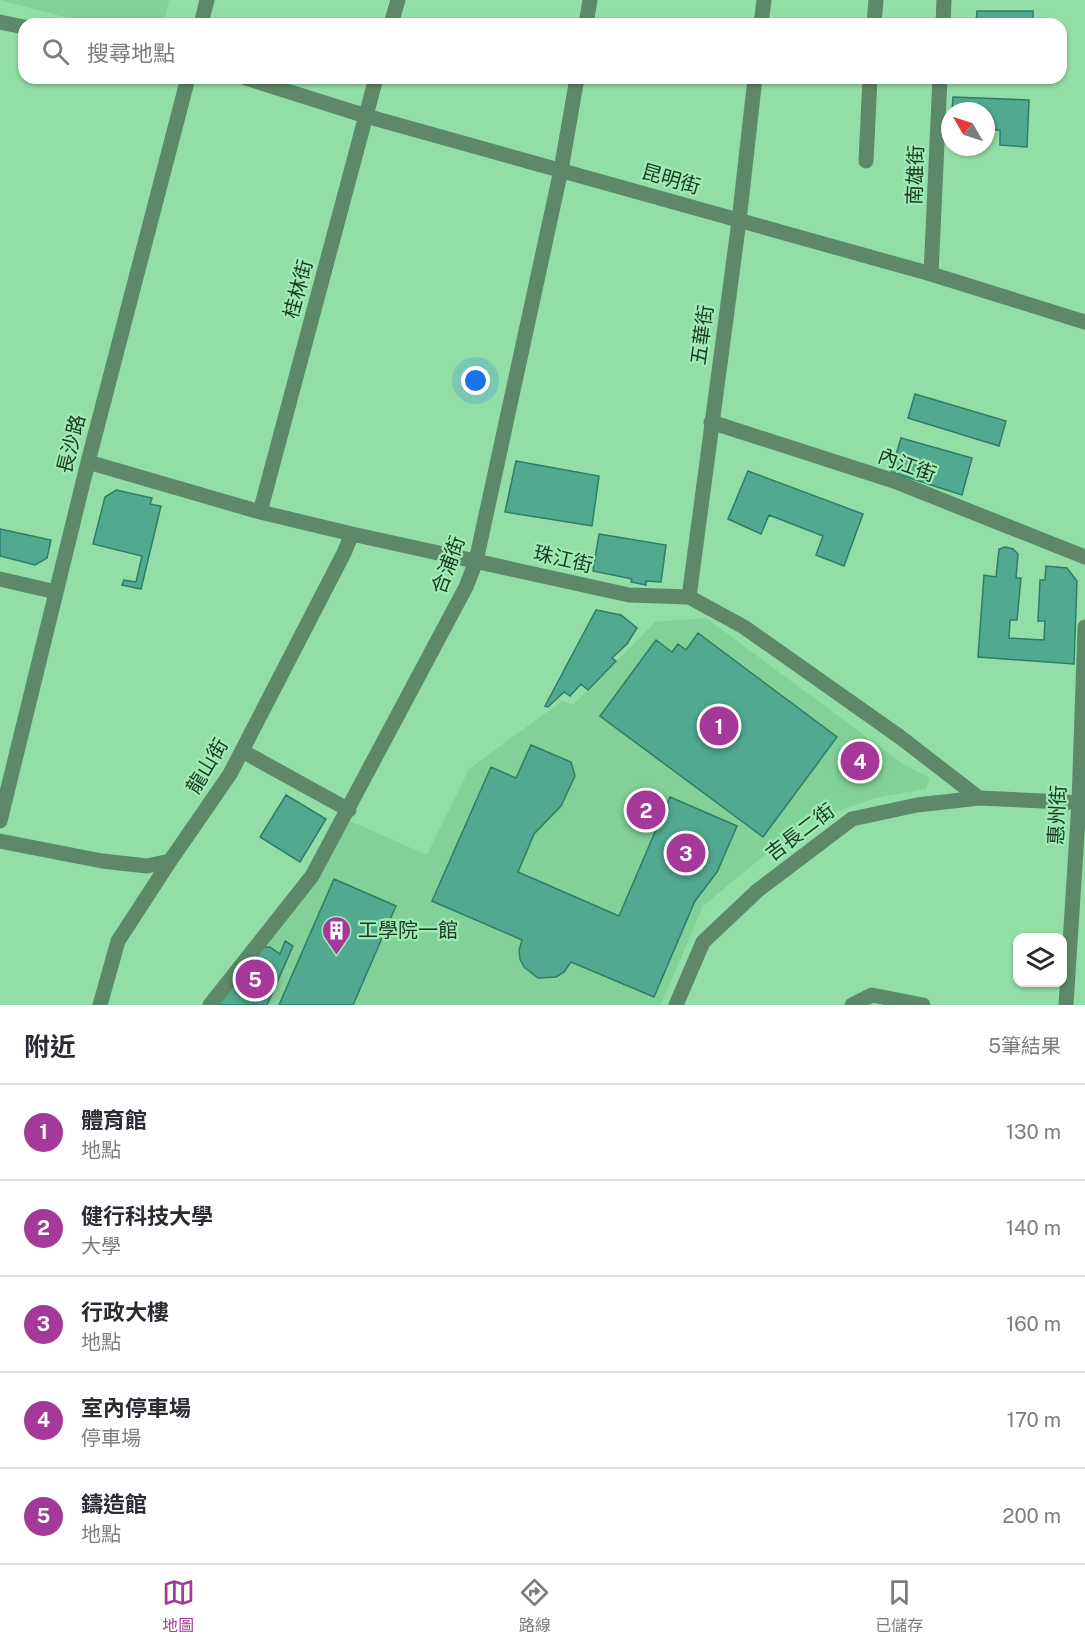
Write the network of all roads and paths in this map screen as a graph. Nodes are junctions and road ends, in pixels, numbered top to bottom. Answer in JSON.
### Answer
{"nodes":[{"id":1,"x":207,"y":0,"type":"edge"},
{"id":2,"x":398,"y":0,"type":"edge"},
{"id":3,"x":590,"y":0,"type":"edge"},
{"id":4,"x":764,"y":0,"type":"edge"},
{"id":5,"x":876,"y":0,"type":"edge"},
{"id":6,"x":944,"y":0,"type":"edge"},
{"id":7,"x":202,"y":18,"type":"edge"},
{"id":8,"x":393,"y":18,"type":"edge"},
{"id":9,"x":587,"y":18,"type":"edge"},
{"id":10,"x":762,"y":18,"type":"edge"},
{"id":11,"x":874,"y":18,"type":"edge"},
{"id":12,"x":943,"y":18,"type":"edge"},
{"id":13,"x":0,"y":22,"type":"edge"},
{"id":14,"x":18,"y":26,"type":"edge"},
{"id":15,"x":186,"y":84,"type":"edge"},
{"id":16,"x":265,"y":84,"type":"edge"},
{"id":17,"x":374,"y":84,"type":"edge"},
{"id":18,"x":576,"y":84,"type":"edge"},
{"id":19,"x":754,"y":84,"type":"edge"},
{"id":20,"x":870,"y":84,"type":"edge"},
{"id":21,"x":940,"y":84,"type":"edge"},
{"id":22,"x":366,"y":116,"type":"junction"},
{"id":23,"x":866,"y":161,"type":"dead end"},
{"id":24,"x":561,"y":170,"type":"junction"},
{"id":25,"x":739,"y":221,"type":"junction"},
{"id":26,"x":931,"y":274,"type":"junction"},
{"id":27,"x":1085,"y":322,"type":"edge"},
{"id":28,"x":711,"y":422,"type":"junction"},
{"id":29,"x":88,"y":462,"type":"junction"},
{"id":30,"x":260,"y":512,"type":"junction"},
{"id":31,"x":352,"y":534,"type":"junction"},
{"id":32,"x":1085,"y":557,"type":"edge"},
{"id":33,"x":476,"y":561,"type":"junction"},
{"id":34,"x":0,"y":579,"type":"edge"},
{"id":35,"x":56,"y":592,"type":"junction"},
{"id":36,"x":689,"y":597,"type":"junction"},
{"id":37,"x":1085,"y":627,"type":"edge"},
{"id":38,"x":242,"y":751,"type":"junction"},
{"id":39,"x":979,"y":798,"type":"junction"},
{"id":40,"x":1082,"y":803,"type":"edge"},
{"id":41,"x":349,"y":810,"type":"junction"},
{"id":42,"x":0,"y":821,"type":"edge"},
{"id":43,"x":0,"y":841,"type":"edge"},
{"id":44,"x":170,"y":861,"type":"junction"},
{"id":45,"x":100,"y":1005,"type":"edge"},
{"id":46,"x":210,"y":1005,"type":"edge"},
{"id":47,"x":676,"y":1005,"type":"edge"},
{"id":48,"x":852,"y":1005,"type":"edge"},
{"id":49,"x":923,"y":1005,"type":"edge"},
{"id":50,"x":1066,"y":1005,"type":"edge"}],
"edges":[{"from":1,"to":7,"type":"street"},
{"from":2,"to":8,"type":"street"},
{"from":3,"to":9,"type":"street"},
{"from":4,"to":10,"type":"street"},
{"from":5,"to":11,"type":"street"},
{"from":6,"to":12,"type":"street"},
{"from":13,"to":14,"type":"street"},
{"from":15,"to":29,"type":"street","name":"長沙路"},
{"from":16,"to":22,"type":"street","name":"昆明街"},
{"from":17,"to":22,"type":"street","name":"桂林街"},
{"from":18,"to":24,"type":"street","name":"合浦街"},
{"from":19,"to":25,"type":"street","name":"五華街"},
{"from":20,"to":23,"type":"street"},
{"from":21,"to":26,"type":"street","name":"南雄街"},
{"from":22,"to":24,"type":"street","name":"昆明街"},
{"from":22,"to":30,"type":"street","name":"桂林街"},
{"from":24,"to":25,"type":"street","name":"昆明街"},
{"from":24,"to":33,"type":"street","name":"合浦街"},
{"from":25,"to":26,"type":"street","name":"昆明街"},
{"from":25,"to":28,"type":"street","name":"五華街"},
{"from":26,"to":27,"type":"street","name":"昆明街"},
{"from":28,"to":32,"type":"street","name":"內江街"},
{"from":28,"to":36,"type":"street","name":"五華街"},
{"from":29,"to":30,"type":"street","name":"珠江街"},
{"from":29,"to":35,"type":"street","name":"長沙路"},
{"from":30,"to":31,"type":"street","name":"珠江街"},
{"from":31,"to":33,"type":"street","name":"珠江街"},
{"from":31,"to":38,"type":"street","name":"龍山街"},
{"from":33,"to":36,"type":"street","name":"珠江街"},
{"from":33,"to":41,"type":"street","name":"合浦街"},
{"from":34,"to":35,"type":"street"},
{"from":35,"to":42,"type":"street","name":"長沙路"},
{"from":36,"to":39,"type":"street","name":"珠江街"},
{"from":37,"to":40,"type":"street","name":"惠州街"},
{"from":38,"to":41,"type":"street"},
{"from":38,"to":44,"type":"street","name":"龍山街"},
{"from":39,"to":40,"type":"street","name":"吉長二街"},
{"from":39,"to":47,"type":"street","name":"吉長二街"},
{"from":40,"to":50,"type":"street","name":"惠州街"},
{"from":41,"to":46,"type":"street","name":"合浦街"},
{"from":43,"to":44,"type":"street"},
{"from":44,"to":45,"type":"street","name":"龍山街"},
{"from":48,"to":49,"type":"street"}]}
